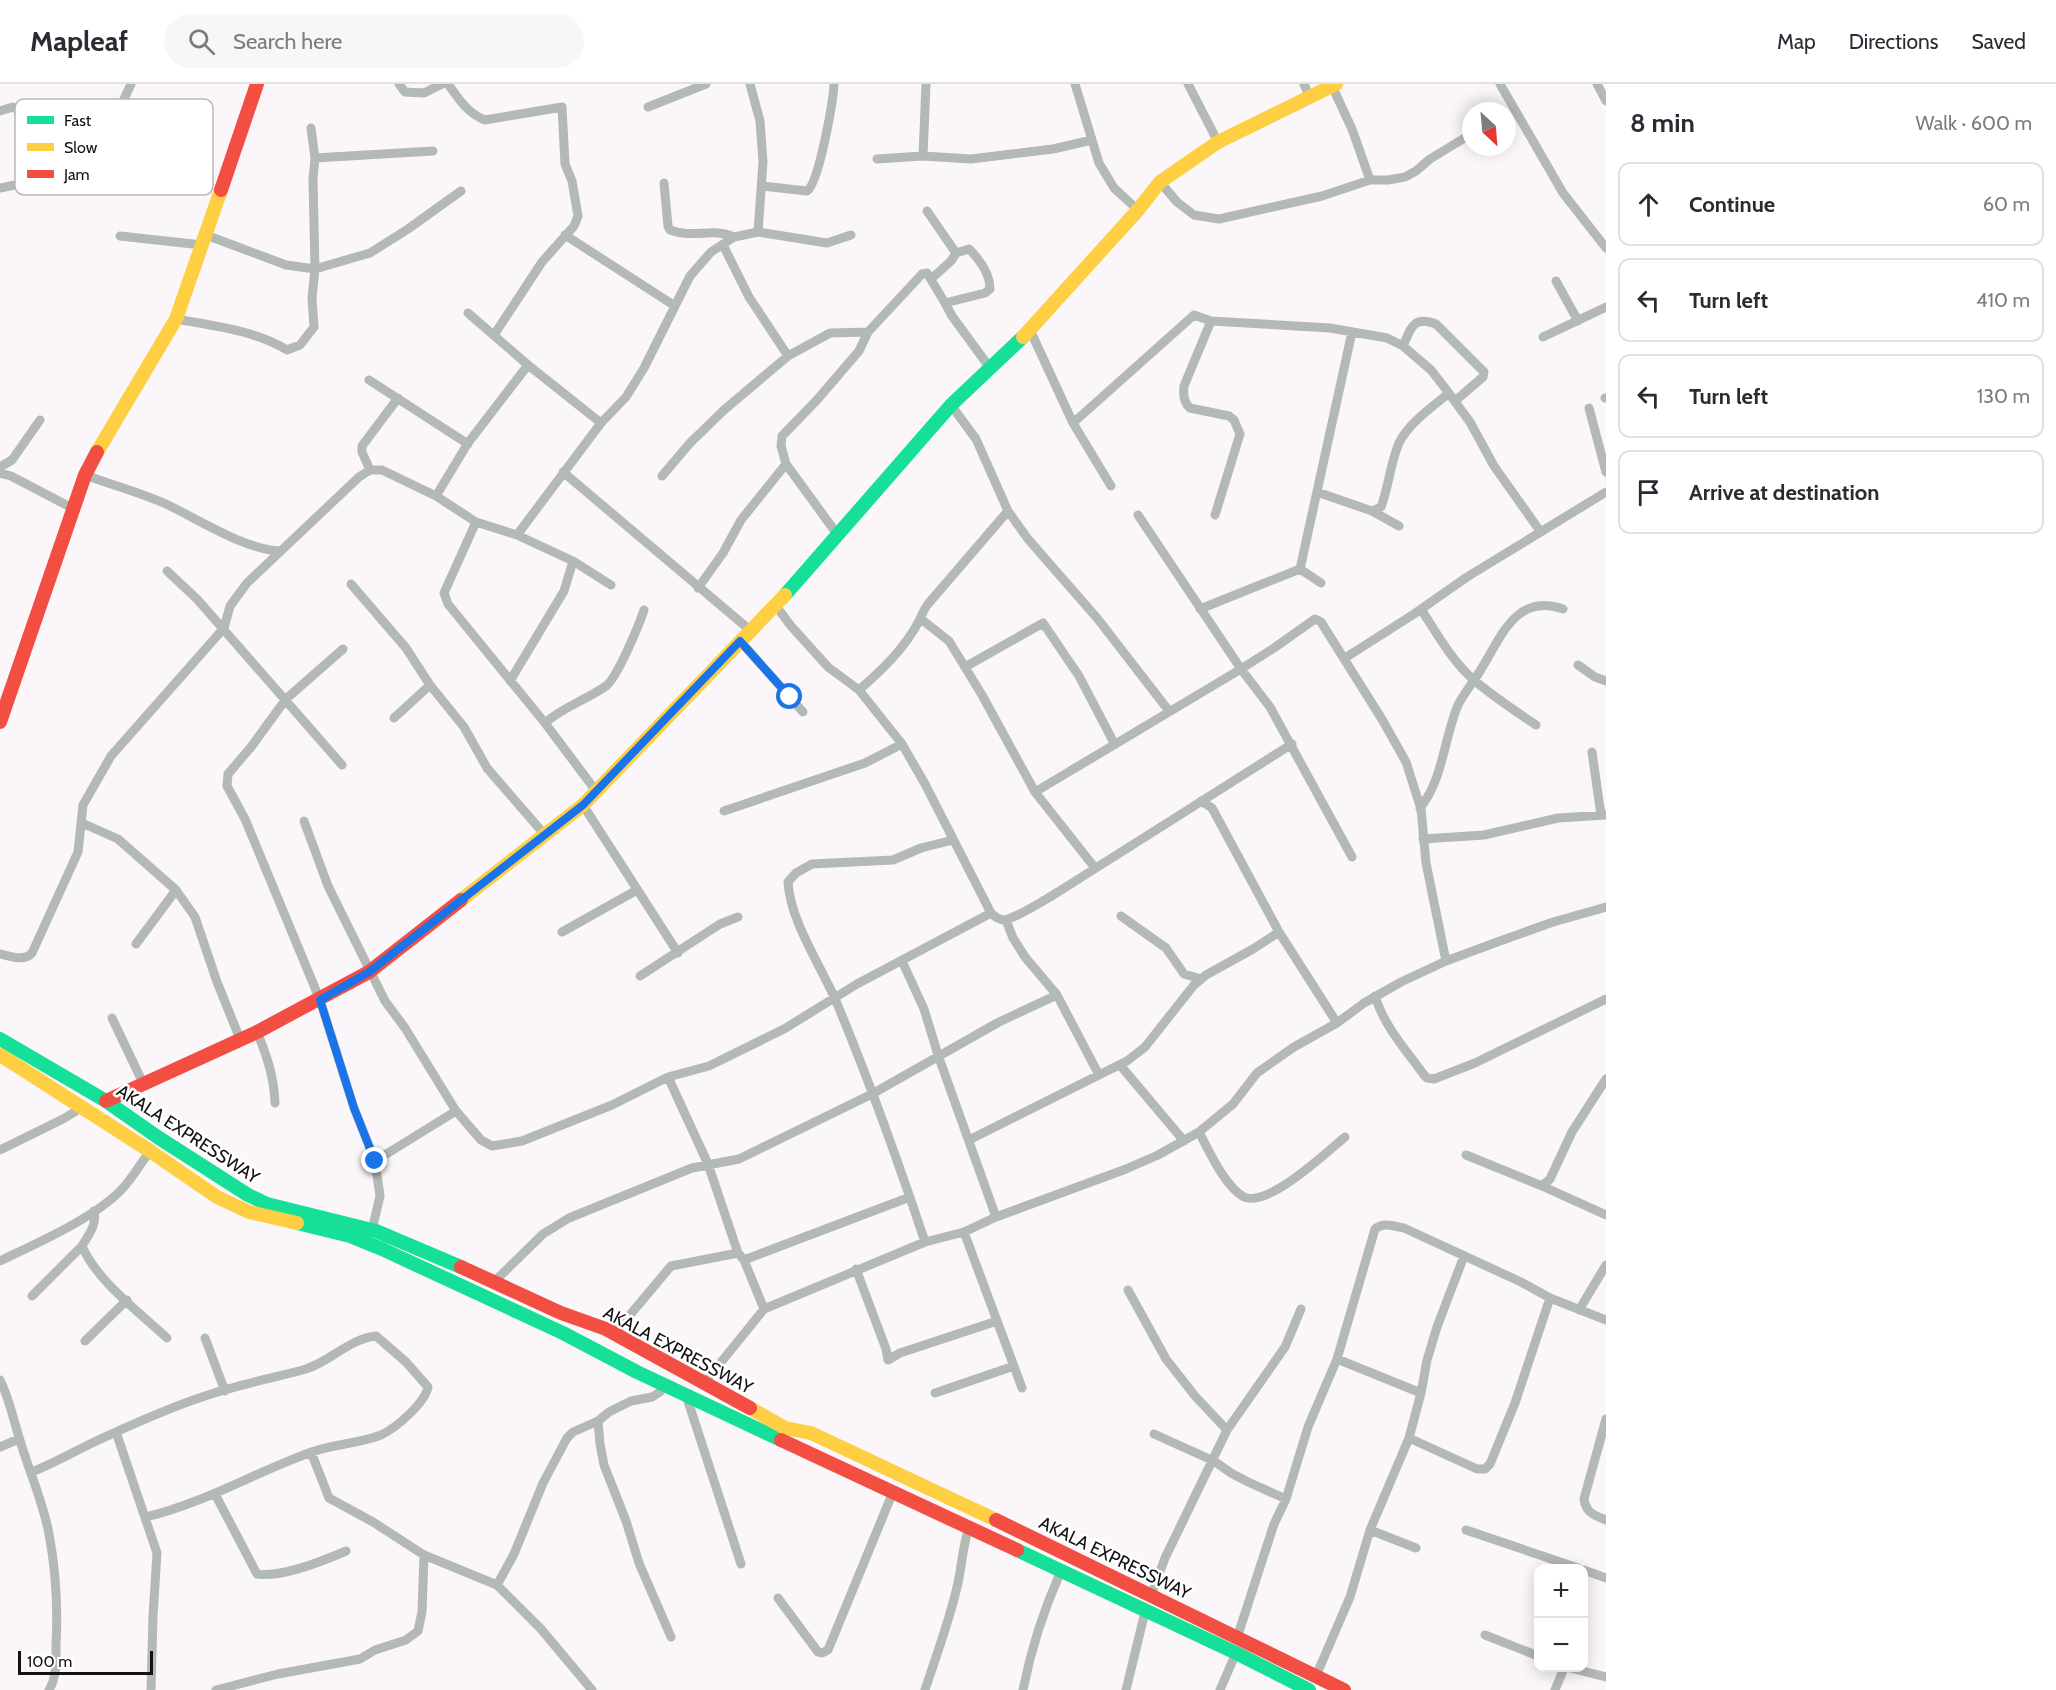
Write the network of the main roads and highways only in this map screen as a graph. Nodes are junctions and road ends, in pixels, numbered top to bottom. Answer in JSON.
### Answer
{"nodes":[{"id":1,"x":257,"y":84,"type":"edge"},
{"id":2,"x":1334,"y":85,"type":"edge"},
{"id":3,"x":1306,"y":90,"type":"edge"},
{"id":4,"x":0,"y":722,"type":"edge"},
{"id":5,"x":0,"y":1039,"type":"edge"},
{"id":6,"x":0,"y":1055,"type":"edge"},
{"id":7,"x":106,"y":1101,"type":"junction"},
{"id":8,"x":610,"y":1331,"type":"junction"},
{"id":9,"x":649,"y":1352,"type":"junction"},
{"id":10,"x":607,"y":1356,"type":"junction"},
{"id":11,"x":637,"y":1372,"type":"junction"},
{"id":12,"x":1194,"y":1617,"type":"junction"},
{"id":13,"x":1185,"y":1631,"type":"junction"},
{"id":14,"x":1309,"y":1690,"type":"edge"},
{"id":15,"x":1344,"y":1690,"type":"edge"}],
"edges":[{"from":1,"to":4,"type":"main road"},
{"from":2,"to":3,"type":"main road"},
{"from":3,"to":7,"type":"main road"},
{"from":5,"to":7,"type":"main road","name":"AKALA EXPRESSWAY"},
{"from":6,"to":10,"type":"main road","name":"AKALA EXPRESSWAY"},
{"from":7,"to":8,"type":"main road","name":"AKALA EXPRESSWAY"},
{"from":8,"to":9,"type":"main road","name":"AKALA EXPRESSWAY"},
{"from":8,"to":10,"type":"main road"},
{"from":9,"to":11,"type":"main road"},
{"from":9,"to":12,"type":"main road","name":"AKALA EXPRESSWAY"},
{"from":10,"to":11,"type":"main road","name":"AKALA EXPRESSWAY"},
{"from":11,"to":13,"type":"main road","name":"AKALA EXPRESSWAY"},
{"from":12,"to":13,"type":"main road"},
{"from":12,"to":15,"type":"main road","name":"AKALA EXPRESSWAY"},
{"from":13,"to":14,"type":"main road","name":"AKALA EXPRESSWAY"}]}
